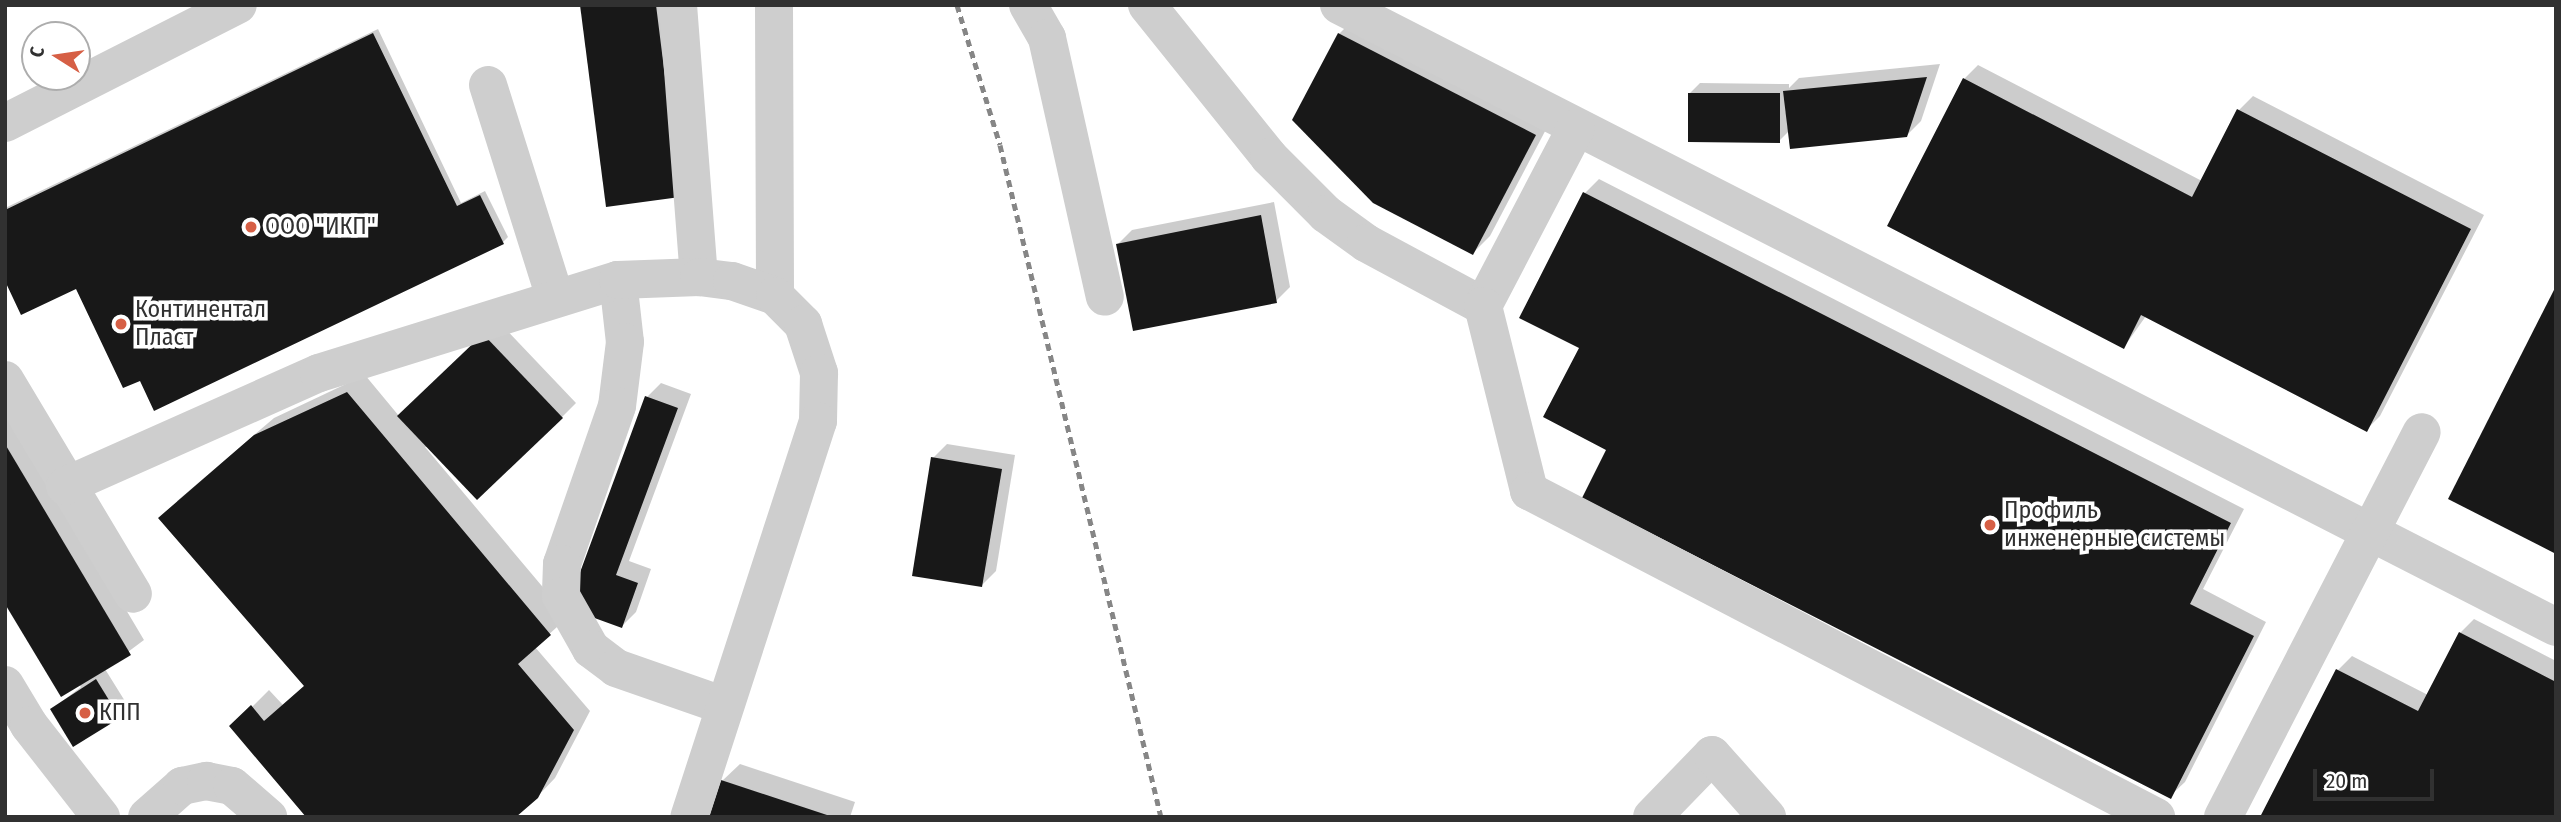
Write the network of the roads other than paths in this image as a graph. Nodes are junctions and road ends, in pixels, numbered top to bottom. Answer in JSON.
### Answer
{"nodes":[{"id":1,"x":238,"y":5,"type":"edge"},
{"id":2,"x":678,"y":5,"type":"edge"},
{"id":3,"x":774,"y":5,"type":"edge"},
{"id":4,"x":1028,"y":5,"type":"edge"},
{"id":5,"x":1147,"y":5,"type":"edge"},
{"id":6,"x":1339,"y":5,"type":"edge"},
{"id":7,"x":488,"y":85,"type":"dead end"},
{"id":8,"x":5,"y":123,"type":"edge"},
{"id":9,"x":1576,"y":128,"type":"junction"},
{"id":10,"x":699,"y":277,"type":"junction"},
{"id":11,"x":618,"y":280,"type":"junction"},
{"id":12,"x":775,"y":296,"type":"junction"},
{"id":13,"x":555,"y":298,"type":"junction"},
{"id":14,"x":1105,"y":298,"type":"dead end"},
{"id":15,"x":1483,"y":306,"type":"junction"},
{"id":16,"x":5,"y":380,"type":"edge"},
{"id":17,"x":2422,"y":432,"type":"dead end"},
{"id":18,"x":65,"y":486,"type":"junction"},
{"id":19,"x":2371,"y":530,"type":"junction"},
{"id":20,"x":133,"y":594,"type":"dead end"},
{"id":21,"x":2556,"y":627,"type":"edge"},
{"id":22,"x":5,"y":685,"type":"edge"},
{"id":23,"x":725,"y":706,"type":"junction"},
{"id":24,"x":102,"y":817,"type":"edge"},
{"id":25,"x":147,"y":817,"type":"edge"},
{"id":26,"x":268,"y":817,"type":"edge"},
{"id":27,"x":690,"y":817,"type":"edge"},
{"id":28,"x":1652,"y":817,"type":"edge"},
{"id":29,"x":1767,"y":817,"type":"edge"},
{"id":30,"x":2156,"y":817,"type":"edge"},
{"id":31,"x":2223,"y":817,"type":"edge"}],
"edges":[{"from":1,"to":8,"type":"street"},
{"from":2,"to":10,"type":"street"},
{"from":3,"to":12,"type":"street"},
{"from":4,"to":14,"type":"street"},
{"from":5,"to":15,"type":"street"},
{"from":6,"to":9,"type":"street"},
{"from":7,"to":13,"type":"street"},
{"from":9,"to":15,"type":"street"},
{"from":9,"to":19,"type":"street"},
{"from":10,"to":11,"type":"street"},
{"from":10,"to":12,"type":"street"},
{"from":11,"to":13,"type":"street"},
{"from":11,"to":23,"type":"street"},
{"from":12,"to":23,"type":"street"},
{"from":13,"to":18,"type":"street"},
{"from":15,"to":30,"type":"street"},
{"from":16,"to":18,"type":"street"},
{"from":17,"to":19,"type":"street"},
{"from":18,"to":20,"type":"street"},
{"from":19,"to":21,"type":"street"},
{"from":19,"to":31,"type":"street"},
{"from":22,"to":24,"type":"street"},
{"from":23,"to":27,"type":"street"},
{"from":25,"to":26,"type":"street"},
{"from":28,"to":29,"type":"street"}]}
